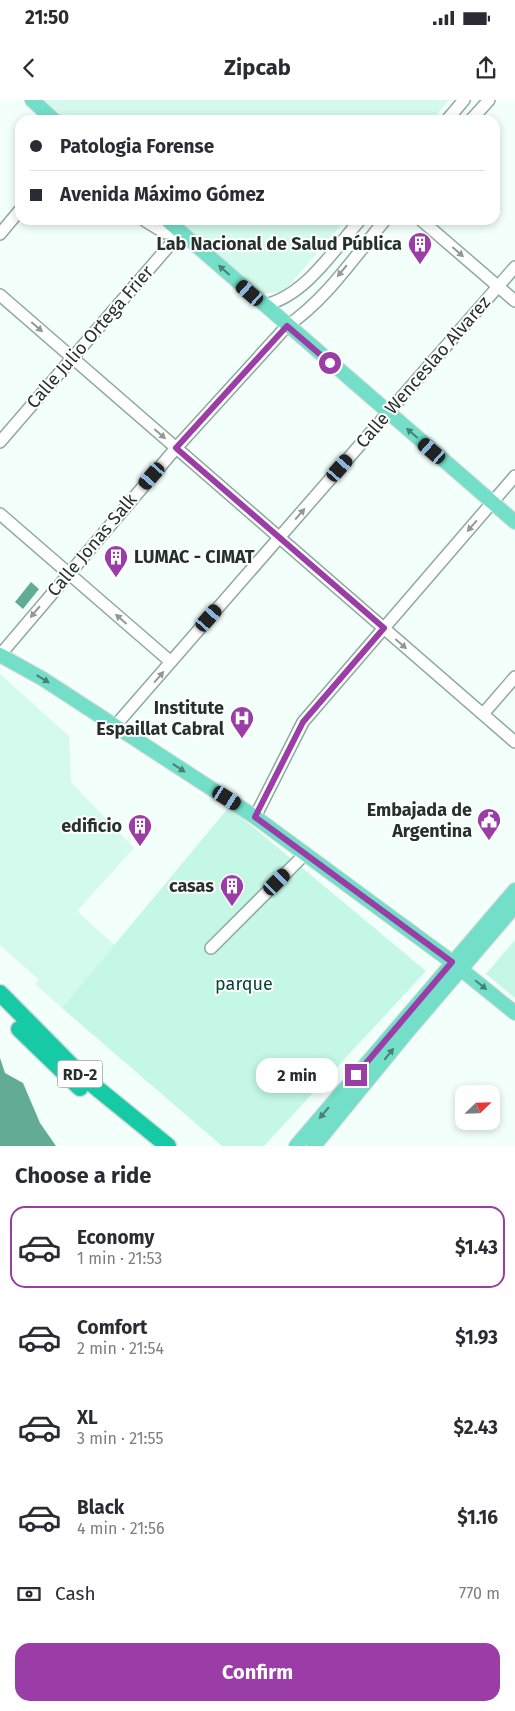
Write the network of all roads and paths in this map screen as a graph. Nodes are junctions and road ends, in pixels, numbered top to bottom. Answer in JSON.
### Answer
{"nodes":[{"id":1,"x":32,"y":100,"type":"edge"},
{"id":2,"x":464,"y":100,"type":"edge"},
{"id":3,"x":488,"y":100,"type":"edge"},
{"id":4,"x":48,"y":115,"type":"edge"},
{"id":5,"x":451,"y":115,"type":"edge"},
{"id":6,"x":475,"y":115,"type":"edge"},
{"id":7,"x":15,"y":216,"type":"edge"},
{"id":8,"x":152,"y":225,"type":"edge"},
{"id":9,"x":173,"y":225,"type":"edge"},
{"id":10,"x":356,"y":225,"type":"edge"},
{"id":11,"x":381,"y":225,"type":"edge"},
{"id":12,"x":428,"y":225,"type":"edge"},
{"id":13,"x":180,"y":231,"type":"junction"},
{"id":14,"x":0,"y":234,"type":"edge"},
{"id":15,"x":515,"y":267,"type":"edge"},
{"id":16,"x":498,"y":286,"type":"junction"},
{"id":17,"x":0,"y":295,"type":"edge"},
{"id":18,"x":515,"y":301,"type":"edge"},
{"id":19,"x":264,"y":305,"type":"junction"},
{"id":20,"x":287,"y":326,"type":"junction"},
{"id":21,"x":72,"y":358,"type":"junction"},
{"id":22,"x":388,"y":413,"type":"junction"},
{"id":23,"x":0,"y":442,"type":"edge"},
{"id":24,"x":176,"y":448,"type":"junction"},
{"id":25,"x":515,"y":476,"type":"edge"},
{"id":26,"x":492,"y":502,"type":"junction"},
{"id":27,"x":0,"y":514,"type":"edge"},
{"id":28,"x":515,"y":522,"type":"edge"},
{"id":29,"x":279,"y":538,"type":"junction"},
{"id":30,"x":68,"y":573,"type":"junction"},
{"id":31,"x":384,"y":628,"type":"junction"},
{"id":32,"x":0,"y":655,"type":"edge"},
{"id":33,"x":171,"y":662,"type":"junction"},
{"id":34,"x":515,"y":677,"type":"edge"},
{"id":35,"x":483,"y":714,"type":"junction"},
{"id":36,"x":115,"y":726,"type":"junction"},
{"id":37,"x":515,"y":742,"type":"edge"},
{"id":38,"x":255,"y":817,"type":"junction"},
{"id":39,"x":305,"y":854,"type":"junction"},
{"id":40,"x":515,"y":890,"type":"edge"},
{"id":41,"x":515,"y":906,"type":"edge"},
{"id":42,"x":212,"y":948,"type":"dead end"},
{"id":43,"x":457,"y":966,"type":"junction"},
{"id":44,"x":0,"y":993,"type":"edge"},
{"id":45,"x":0,"y":1009,"type":"edge"},
{"id":46,"x":515,"y":1013,"type":"edge"},
{"id":47,"x":151,"y":1146,"type":"edge"},
{"id":48,"x":168,"y":1146,"type":"edge"},
{"id":49,"x":296,"y":1146,"type":"edge"},
{"id":50,"x":314,"y":1146,"type":"edge"}],
"edges":[{"from":1,"to":4,"type":"main road"},
{"from":2,"to":5,"type":"street"},
{"from":3,"to":6,"type":"street"},
{"from":7,"to":14,"type":"street"},
{"from":8,"to":13,"type":"street"},
{"from":9,"to":13,"type":"main road"},
{"from":10,"to":19,"type":"street"},
{"from":11,"to":20,"type":"street","name":"Calle Jonas Salk","one_way":true},
{"from":12,"to":16,"type":"street","one_way":true},
{"from":19,"to":13,"type":"main road","one_way":true},
{"from":13,"to":21,"type":"street","name":"Calle Julio Ortega Frier"},
{"from":15,"to":16,"type":"street","name":"Calle Wenceslao Alvarez"},
{"from":16,"to":18,"type":"street"},
{"from":16,"to":22,"type":"street","name":"Calle Wenceslao Alvarez"},
{"from":17,"to":21,"type":"street","one_way":true},
{"from":19,"to":20,"type":"main road"},
{"from":20,"to":22,"type":"main road"},
{"from":20,"to":24,"type":"street","name":"Calle Jonas Salk"},
{"from":21,"to":23,"type":"street","name":"Calle Julio Ortega Frier"},
{"from":21,"to":24,"type":"street","one_way":true},
{"from":26,"to":22,"type":"main road","one_way":true},
{"from":29,"to":22,"type":"street","name":"Calle Wenceslao Alvarez","one_way":true},
{"from":24,"to":29,"type":"street"},
{"from":24,"to":30,"type":"street","name":"Calle Jonas Salk"},
{"from":25,"to":26,"type":"street"},
{"from":26,"to":28,"type":"main road"},
{"from":26,"to":31,"type":"street","one_way":true},
{"from":27,"to":30,"type":"street"},
{"from":29,"to":31,"type":"street"},
{"from":29,"to":33,"type":"street","name":"Calle Wenceslao Alvarez"},
{"from":30,"to":32,"type":"street","name":"Calle Jonas Salk","one_way":true},
{"from":33,"to":30,"type":"street","one_way":true},
{"from":31,"to":35,"type":"street","one_way":true},
{"from":31,"to":38,"type":"street"},
{"from":32,"to":36,"type":"main road","one_way":true},
{"from":36,"to":33,"type":"street","name":"Calle Wenceslao Alvarez","one_way":true},
{"from":34,"to":35,"type":"street"},
{"from":35,"to":37,"type":"street"},
{"from":36,"to":38,"type":"main road","one_way":true},
{"from":38,"to":39,"type":"main road"},
{"from":39,"to":42,"type":"street"},
{"from":39,"to":43,"type":"main road"},
{"from":40,"to":43,"type":"main road"},
{"from":41,"to":43,"type":"main road"},
{"from":43,"to":46,"type":"main road","one_way":true},
{"from":43,"to":49,"type":"main road","one_way":true},
{"from":50,"to":43,"type":"main road","one_way":true},
{"from":44,"to":48,"type":"highway","number":"RD-2"},
{"from":45,"to":47,"type":"highway","number":"RD-2"}]}
